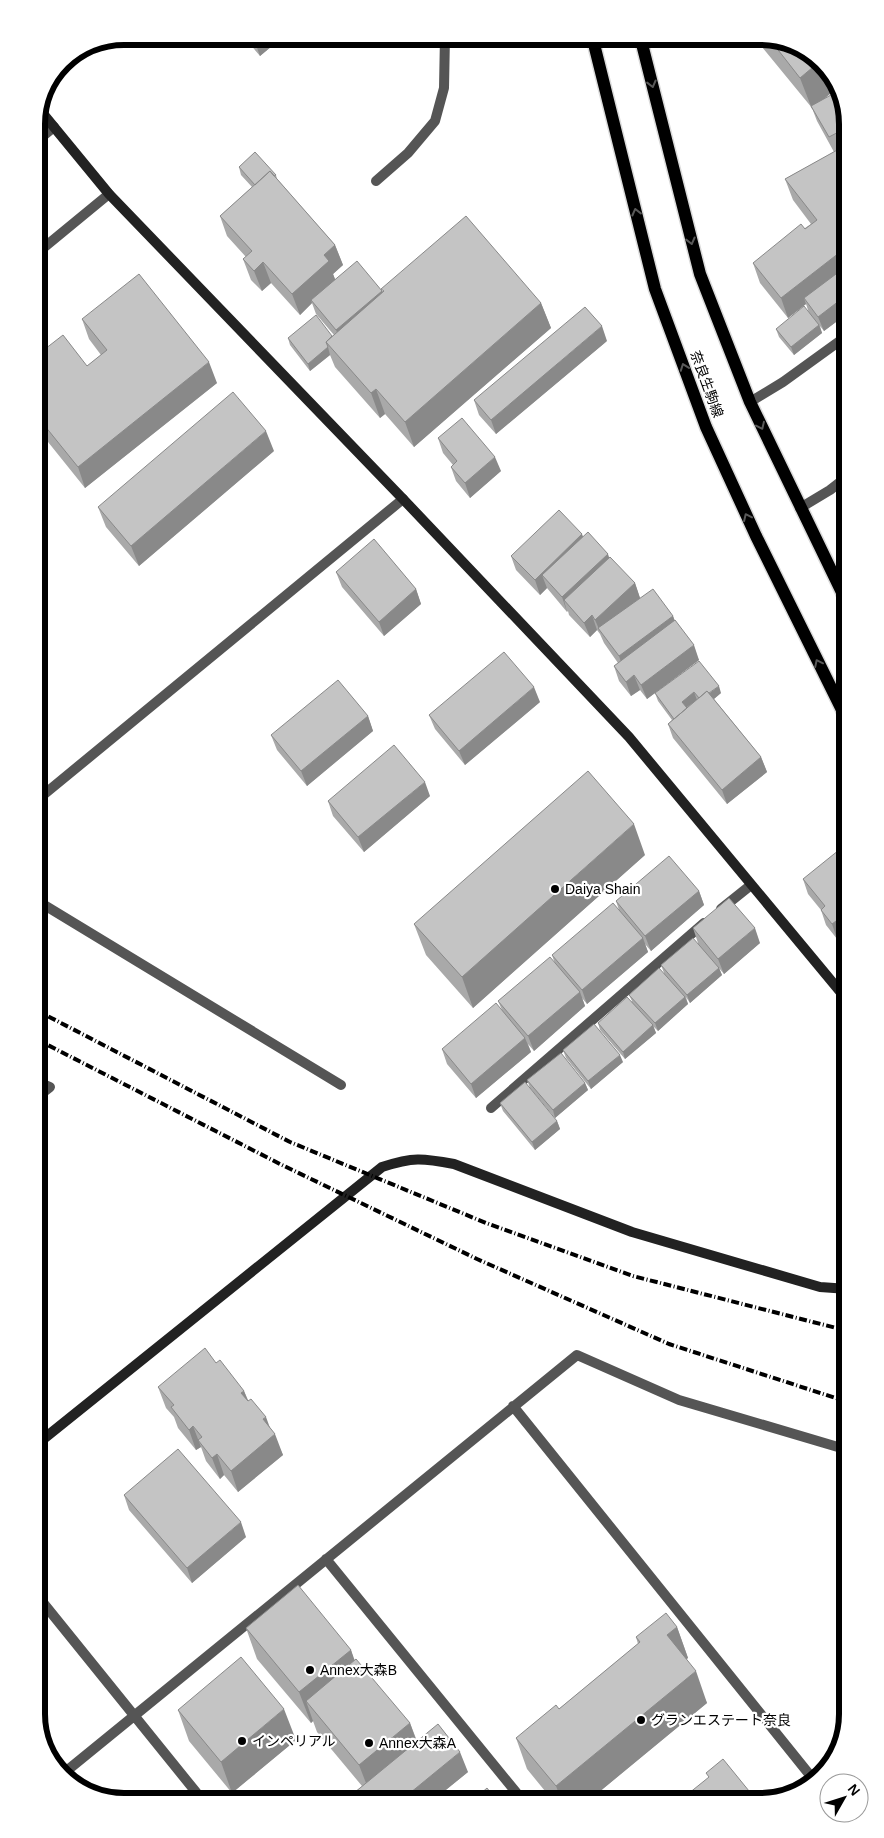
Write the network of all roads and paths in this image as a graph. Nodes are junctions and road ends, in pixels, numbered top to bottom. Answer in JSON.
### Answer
{"nodes":[{"id":1,"x":445,"y":45,"type":"edge"},
{"id":2,"x":595,"y":45,"type":"edge"},
{"id":3,"x":642,"y":45,"type":"edge"},
{"id":4,"x":45,"y":117,"type":"edge"},
{"id":5,"x":54,"y":127,"type":"junction"},
{"id":6,"x":45,"y":134,"type":"edge"},
{"id":7,"x":376,"y":181,"type":"dead end"},
{"id":8,"x":109,"y":194,"type":"junction"},
{"id":9,"x":45,"y":247,"type":"edge"},
{"id":10,"x":839,"y":342,"type":"edge"},
{"id":11,"x":750,"y":402,"type":"junction"},
{"id":12,"x":839,"y":483,"type":"edge"},
{"id":13,"x":403,"y":499,"type":"junction"},
{"id":14,"x":800,"y":508,"type":"junction"},
{"id":15,"x":839,"y":587,"type":"edge"},
{"id":16,"x":839,"y":704,"type":"edge"},
{"id":17,"x":45,"y":794,"type":"edge"},
{"id":18,"x":751,"y":884,"type":"junction"},
{"id":19,"x":45,"y":905,"type":"edge"},
{"id":20,"x":839,"y":989,"type":"edge"},
{"id":21,"x":342,"y":1085,"type":"dead end"},
{"id":22,"x":491,"y":1108,"type":"dead end"},
{"id":23,"x":839,"y":1288,"type":"edge"},
{"id":24,"x":513,"y":1406,"type":"junction"},
{"id":25,"x":45,"y":1438,"type":"edge"},
{"id":26,"x":839,"y":1447,"type":"edge"},
{"id":27,"x":326,"y":1559,"type":"junction"},
{"id":28,"x":45,"y":1605,"type":"edge"},
{"id":29,"x":135,"y":1716,"type":"junction"},
{"id":30,"x":68,"y":1769,"type":"edge"},
{"id":31,"x":810,"y":1775,"type":"edge"},
{"id":32,"x":197,"y":1793,"type":"edge"},
{"id":33,"x":517,"y":1793,"type":"edge"}],
"edges":[{"from":1,"to":7,"type":"street"},
{"from":16,"to":2,"type":"main road","name":"奈良生駒線","one_way":true},
{"from":3,"to":11,"type":"main road","one_way":true},
{"from":4,"to":5,"type":"street"},
{"from":5,"to":6,"type":"street"},
{"from":5,"to":8,"type":"street"},
{"from":8,"to":9,"type":"street"},
{"from":8,"to":13,"type":"street"},
{"from":10,"to":11,"type":"street"},
{"from":11,"to":14,"type":"main road","one_way":true},
{"from":12,"to":14,"type":"street"},
{"from":13,"to":17,"type":"street"},
{"from":13,"to":18,"type":"street"},
{"from":14,"to":15,"type":"main road"},
{"from":18,"to":20,"type":"street"},
{"from":18,"to":22,"type":"street"},
{"from":19,"to":21,"type":"street"},
{"from":23,"to":25,"type":"street"},
{"from":24,"to":26,"type":"street"},
{"from":24,"to":27,"type":"street"},
{"from":24,"to":31,"type":"street"},
{"from":27,"to":29,"type":"street"},
{"from":27,"to":33,"type":"street"},
{"from":28,"to":29,"type":"street"},
{"from":29,"to":30,"type":"street"},
{"from":29,"to":32,"type":"street"}]}
